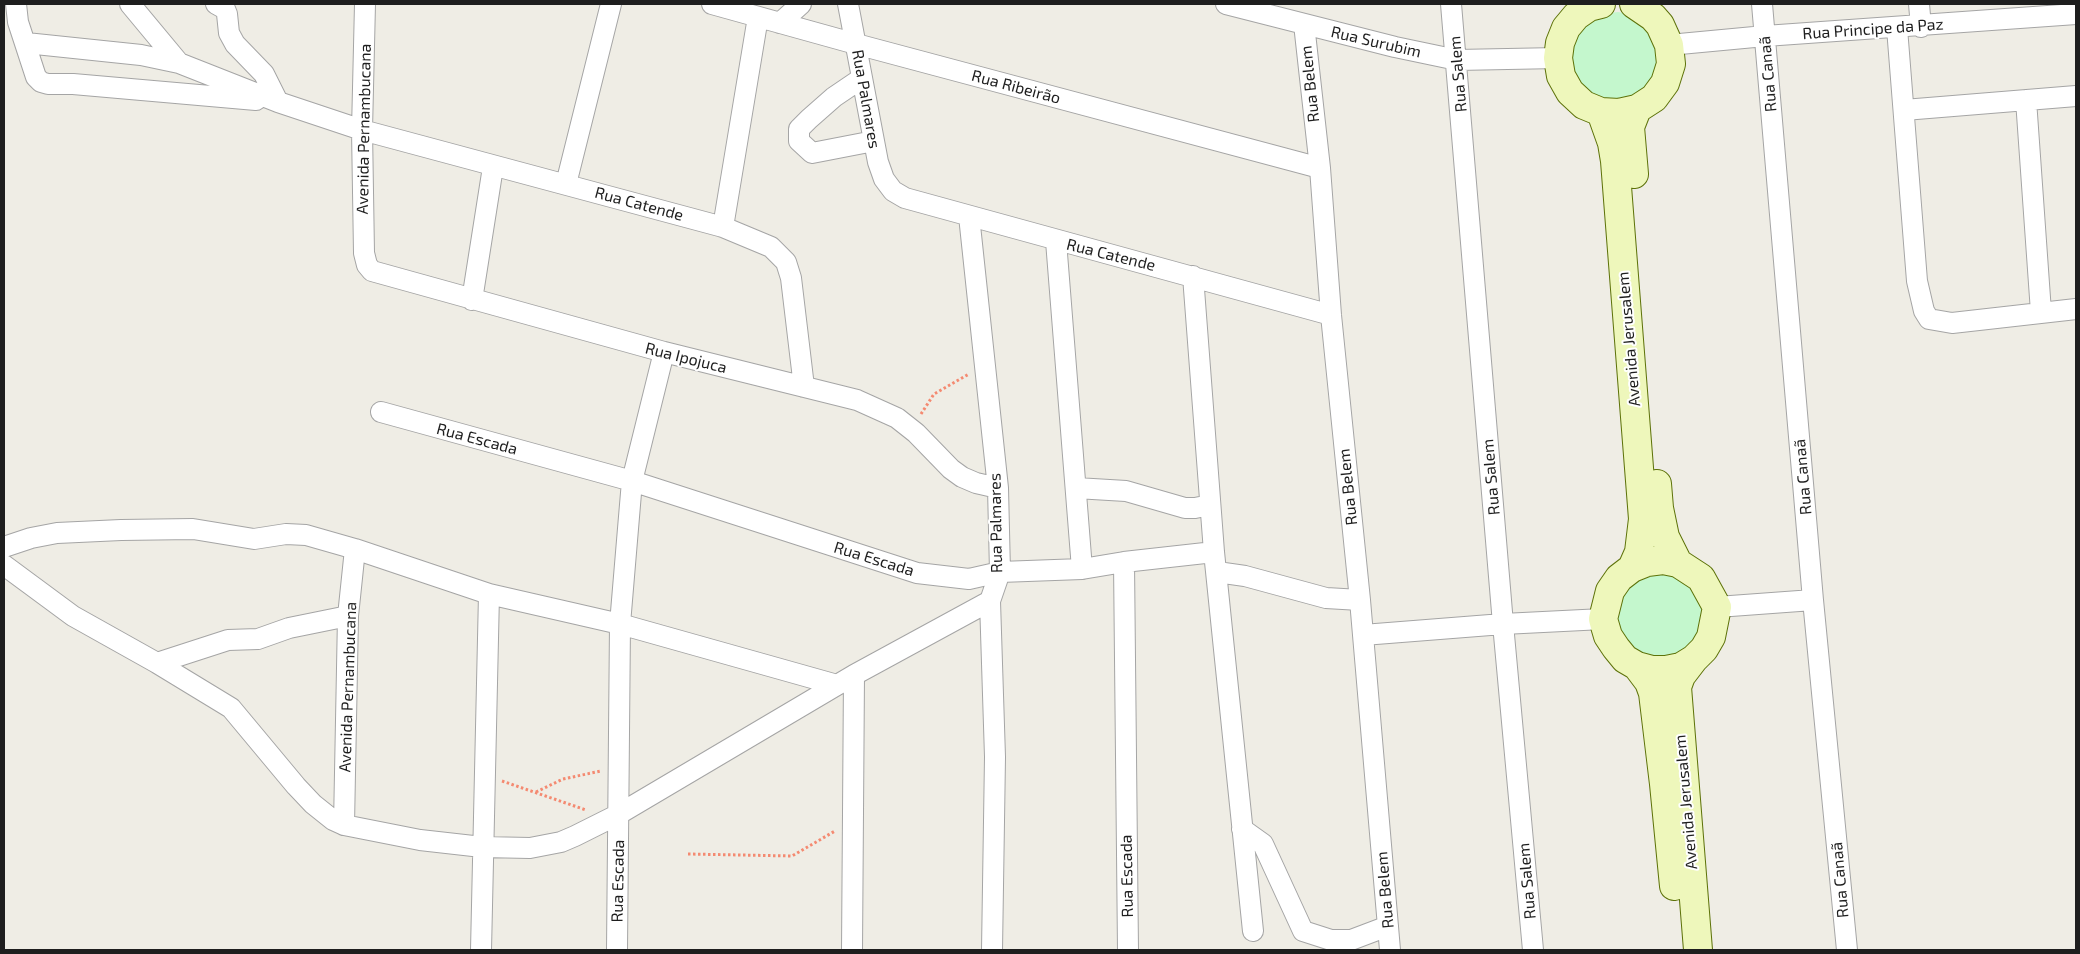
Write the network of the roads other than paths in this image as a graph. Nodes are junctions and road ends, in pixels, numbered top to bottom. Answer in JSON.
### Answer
{"nodes":[{"id":1,"x":16,"y":4,"type":"edge"},
{"id":2,"x":130,"y":4,"type":"edge"},
{"id":3,"x":216,"y":4,"type":"edge"},
{"id":4,"x":366,"y":4,"type":"edge"},
{"id":5,"x":612,"y":4,"type":"edge"},
{"id":6,"x":712,"y":4,"type":"edge"},
{"id":7,"x":801,"y":4,"type":"edge"},
{"id":8,"x":848,"y":4,"type":"edge"},
{"id":9,"x":1226,"y":4,"type":"edge"},
{"id":10,"x":1452,"y":4,"type":"edge"},
{"id":11,"x":1634,"y":4,"type":"edge"},
{"id":12,"x":1762,"y":4,"type":"edge"},
{"id":13,"x":1919,"y":4,"type":"edge"},
{"id":14,"x":1593,"y":5,"type":"edge"},
{"id":15,"x":2076,"y":14,"type":"edge"},
{"id":16,"x":758,"y":17,"type":"junction"},
{"id":17,"x":780,"y":23,"type":"junction"},
{"id":18,"x":1304,"y":24,"type":"junction"},
{"id":19,"x":1921,"y":27,"type":"junction"},
{"id":20,"x":1897,"y":28,"type":"junction"},
{"id":21,"x":1765,"y":36,"type":"junction"},
{"id":22,"x":26,"y":42,"type":"junction"},
{"id":23,"x":856,"y":44,"type":"junction"},
{"id":24,"x":1669,"y":45,"type":"junction"},
{"id":25,"x":1558,"y":58,"type":"junction"},
{"id":26,"x":1457,"y":60,"type":"junction"},
{"id":27,"x":179,"y":64,"type":"junction"},
{"id":28,"x":862,"y":78,"type":"junction"},
{"id":29,"x":2076,"y":96,"type":"edge"},
{"id":30,"x":2026,"y":100,"type":"junction"},
{"id":31,"x":278,"y":102,"type":"junction"},
{"id":32,"x":1637,"y":109,"type":"junction"},
{"id":33,"x":1904,"y":110,"type":"junction"},
{"id":34,"x":1601,"y":112,"type":"junction"},
{"id":35,"x":362,"y":130,"type":"junction"},
{"id":36,"x":874,"y":141,"type":"junction"},
{"id":37,"x":493,"y":167,"type":"junction"},
{"id":38,"x":1320,"y":168,"type":"junction"},
{"id":39,"x":566,"y":184,"type":"junction"},
{"id":40,"x":893,"y":191,"type":"joint"},
{"id":41,"x":969,"y":216,"type":"junction"},
{"id":42,"x":723,"y":227,"type":"junction"},
{"id":43,"x":1056,"y":241,"type":"junction"},
{"id":44,"x":1630,"y":246,"type":"junction"},
{"id":45,"x":364,"y":253,"type":"joint"},
{"id":46,"x":1193,"y":276,"type":"junction"},
{"id":47,"x":472,"y":300,"type":"junction"},
{"id":48,"x":2076,"y":309,"type":"edge"},
{"id":49,"x":2041,"y":312,"type":"junction"},
{"id":50,"x":1331,"y":315,"type":"junction"},
{"id":51,"x":664,"y":352,"type":"junction"},
{"id":52,"x":804,"y":387,"type":"junction"},
{"id":53,"x":381,"y":412,"type":"dead end"},
{"id":54,"x":1644,"y":425,"type":"junction"},
{"id":55,"x":632,"y":481,"type":"junction"},
{"id":56,"x":998,"y":488,"type":"junction"},
{"id":57,"x":1076,"y":488,"type":"junction"},
{"id":58,"x":1210,"y":505,"type":"junction"},
{"id":59,"x":4,"y":547,"type":"edge"},
{"id":60,"x":355,"y":548,"type":"junction"},
{"id":61,"x":1124,"y":562,"type":"junction"},
{"id":62,"x":1215,"y":562,"type":"junction"},
{"id":63,"x":1678,"y":563,"type":"junction"},
{"id":64,"x":4,"y":564,"type":"edge"},
{"id":65,"x":1632,"y":568,"type":"junction"},
{"id":66,"x":1082,"y":569,"type":"junction"},
{"id":67,"x":1000,"y":572,"type":"junction"},
{"id":68,"x":488,"y":594,"type":"junction"},
{"id":69,"x":1360,"y":600,"type":"junction"},
{"id":70,"x":1814,"y":600,"type":"junction"},
{"id":71,"x":990,"y":601,"type":"junction"},
{"id":72,"x":1717,"y":607,"type":"junction"},
{"id":73,"x":348,"y":616,"type":"junction"},
{"id":74,"x":1603,"y":619,"type":"junction"},
{"id":75,"x":620,"y":624,"type":"junction"},
{"id":76,"x":1503,"y":624,"type":"junction"},
{"id":77,"x":1363,"y":635,"type":"junction"},
{"id":78,"x":1694,"y":660,"type":"junction"},
{"id":79,"x":158,"y":663,"type":"junction"},
{"id":80,"x":1637,"y":666,"type":"junction"},
{"id":81,"x":846,"y":680,"type":"junction"},
{"id":82,"x":615,"y":816,"type":"junction"},
{"id":83,"x":344,"y":826,"type":"junction"},
{"id":84,"x":1242,"y":829,"type":"junction"},
{"id":85,"x":482,"y":847,"type":"junction"},
{"id":86,"x":1388,"y":926,"type":"junction"},
{"id":87,"x":1253,"y":931,"type":"dead end"},
{"id":88,"x":481,"y":950,"type":"edge"},
{"id":89,"x":617,"y":950,"type":"edge"},
{"id":90,"x":852,"y":950,"type":"edge"},
{"id":91,"x":992,"y":950,"type":"edge"},
{"id":92,"x":1128,"y":950,"type":"edge"},
{"id":93,"x":1390,"y":950,"type":"edge"},
{"id":94,"x":1533,"y":950,"type":"edge"},
{"id":95,"x":1679,"y":950,"type":"edge"},
{"id":96,"x":1698,"y":950,"type":"edge"},
{"id":97,"x":1847,"y":950,"type":"edge"}],
"edges":[{"from":1,"to":22,"type":"street"},
{"from":2,"to":27,"type":"street"},
{"from":3,"to":31,"type":"street"},
{"from":4,"to":35,"type":"street","name":"Avenida Pernambucana"},
{"from":5,"to":39,"type":"street"},
{"from":6,"to":16,"type":"street","name":"Rua Ribeirão"},
{"from":7,"to":17,"type":"street"},
{"from":8,"to":23,"type":"street","name":"Rua Palmares"},
{"from":9,"to":18,"type":"street","name":"Rua Surubim"},
{"from":10,"to":26,"type":"street","name":"Rua Salem"},
{"from":11,"to":24,"type":"street"},
{"from":12,"to":21,"type":"street","name":"Rua Canaã"},
{"from":13,"to":19,"type":"street"},
{"from":14,"to":25,"type":"street"},
{"from":15,"to":19,"type":"street","name":"Rua Principe da Paz"},
{"from":16,"to":17,"type":"street","name":"Rua Ribeirão"},
{"from":16,"to":42,"type":"street"},
{"from":17,"to":23,"type":"street","name":"Rua Ribeirão"},
{"from":18,"to":26,"type":"street","name":"Rua Surubim"},
{"from":18,"to":38,"type":"street","name":"Rua Belem"},
{"from":19,"to":20,"type":"street","name":"Rua Principe da Paz"},
{"from":20,"to":21,"type":"street","name":"Rua Principe da Paz"},
{"from":20,"to":33,"type":"street"},
{"from":21,"to":24,"type":"street","name":"Rua Principe da Paz"},
{"from":21,"to":70,"type":"street","name":"Rua Canaã"},
{"from":22,"to":27,"type":"street"},
{"from":22,"to":31,"type":"street"},
{"from":23,"to":28,"type":"street","name":"Rua Palmares"},
{"from":23,"to":38,"type":"street","name":"Rua Ribeirão"},
{"from":24,"to":32,"type":"street"},
{"from":25,"to":26,"type":"street","name":"Rua Surubim"},
{"from":25,"to":34,"type":"street"},
{"from":26,"to":76,"type":"street","name":"Rua Salem"},
{"from":27,"to":31,"type":"street"},
{"from":28,"to":36,"type":"street","name":"Rua Palmares"},
{"from":28,"to":36,"type":"street"},
{"from":29,"to":30,"type":"street"},
{"from":30,"to":33,"type":"street"},
{"from":30,"to":49,"type":"street"},
{"from":31,"to":35,"type":"street","name":"Rua Catende"},
{"from":32,"to":34,"type":"street"},
{"from":32,"to":44,"type":"street","name":"Avenida Jerusalem"},
{"from":33,"to":49,"type":"street"},
{"from":34,"to":44,"type":"street","name":"Avenida Jerusalem"},
{"from":35,"to":37,"type":"street","name":"Rua Catende"},
{"from":35,"to":45,"type":"street","name":"Avenida Pernambucana"},
{"from":36,"to":40,"type":"street","name":"Rua Palmares"},
{"from":37,"to":39,"type":"street","name":"Rua Catende"},
{"from":37,"to":47,"type":"street"},
{"from":38,"to":50,"type":"street","name":"Rua Belem"},
{"from":39,"to":42,"type":"street","name":"Rua Catende"},
{"from":40,"to":41,"type":"street","name":"Rua Catende"},
{"from":41,"to":43,"type":"street","name":"Rua Catende"},
{"from":41,"to":56,"type":"street","name":"Rua Palmares"},
{"from":42,"to":52,"type":"street","name":"Rua Catende"},
{"from":43,"to":46,"type":"street","name":"Rua Catende"},
{"from":43,"to":57,"type":"street"},
{"from":44,"to":54,"type":"street","name":"Avenida Jerusalem"},
{"from":45,"to":47,"type":"street","name":"Rua Ipojuca"},
{"from":46,"to":50,"type":"street","name":"Rua Catende"},
{"from":46,"to":58,"type":"street"},
{"from":47,"to":51,"type":"street","name":"Rua Ipojuca"},
{"from":48,"to":49,"type":"street"},
{"from":50,"to":69,"type":"street","name":"Rua Belem"},
{"from":51,"to":52,"type":"street","name":"Rua Ipojuca"},
{"from":51,"to":55,"type":"street","name":"Rua Escada"},
{"from":52,"to":56,"type":"street","name":"Rua Ipojuca"},
{"from":53,"to":55,"type":"street","name":"Rua Escada"},
{"from":54,"to":63,"type":"street","name":"Avenida Jerusalem"},
{"from":54,"to":65,"type":"street","name":"Avenida Jerusalem"},
{"from":55,"to":67,"type":"street","name":"Rua Escada"},
{"from":55,"to":75,"type":"street","name":"Rua Escada"},
{"from":56,"to":67,"type":"street","name":"Rua Palmares"},
{"from":57,"to":58,"type":"street"},
{"from":57,"to":66,"type":"street"},
{"from":58,"to":62,"type":"street"},
{"from":59,"to":60,"type":"street"},
{"from":60,"to":68,"type":"street"},
{"from":60,"to":73,"type":"street","name":"Avenida Pernambucana"},
{"from":61,"to":62,"type":"street","name":"Rua Escada"},
{"from":61,"to":66,"type":"street","name":"Rua Escada"},
{"from":61,"to":92,"type":"street","name":"Rua Escada"},
{"from":62,"to":69,"type":"street","name":"Rua Escada"},
{"from":62,"to":84,"type":"street"},
{"from":63,"to":65,"type":"street","name":"Avenida Jerusalem"},
{"from":63,"to":72,"type":"street","name":"Avenida Jerusalem"},
{"from":64,"to":79,"type":"street"},
{"from":65,"to":74,"type":"street","name":"Avenida Jerusalem"},
{"from":66,"to":67,"type":"street","name":"Rua Escada"},
{"from":67,"to":71,"type":"street","name":"Rua Palmares"},
{"from":68,"to":75,"type":"street"},
{"from":68,"to":85,"type":"street"},
{"from":69,"to":77,"type":"street","name":"Rua Belem"},
{"from":70,"to":72,"type":"street"},
{"from":70,"to":97,"type":"street","name":"Rua Canaã"},
{"from":71,"to":81,"type":"street"},
{"from":71,"to":91,"type":"street","name":"Rua Palmares"},
{"from":72,"to":78,"type":"street","name":"Avenida Jerusalem"},
{"from":73,"to":79,"type":"street"},
{"from":73,"to":83,"type":"street","name":"Avenida Pernambucana"},
{"from":74,"to":76,"type":"street"},
{"from":74,"to":80,"type":"street","name":"Avenida Jerusalem"},
{"from":75,"to":81,"type":"street"},
{"from":75,"to":82,"type":"street","name":"Rua Escada"},
{"from":76,"to":77,"type":"street"},
{"from":76,"to":94,"type":"street","name":"Rua Salem"},
{"from":77,"to":86,"type":"street","name":"Rua Belem"},
{"from":78,"to":80,"type":"street"},
{"from":78,"to":96,"type":"street","name":"Avenida Jerusalem"},
{"from":79,"to":83,"type":"street"},
{"from":80,"to":95,"type":"street","name":"Avenida Jerusalem"},
{"from":81,"to":82,"type":"street"},
{"from":81,"to":90,"type":"street"},
{"from":82,"to":85,"type":"street"},
{"from":82,"to":89,"type":"street","name":"Rua Escada"},
{"from":83,"to":85,"type":"street"},
{"from":84,"to":86,"type":"street"},
{"from":84,"to":87,"type":"street"},
{"from":85,"to":88,"type":"street"},
{"from":86,"to":93,"type":"street","name":"Rua Belem"}]}
